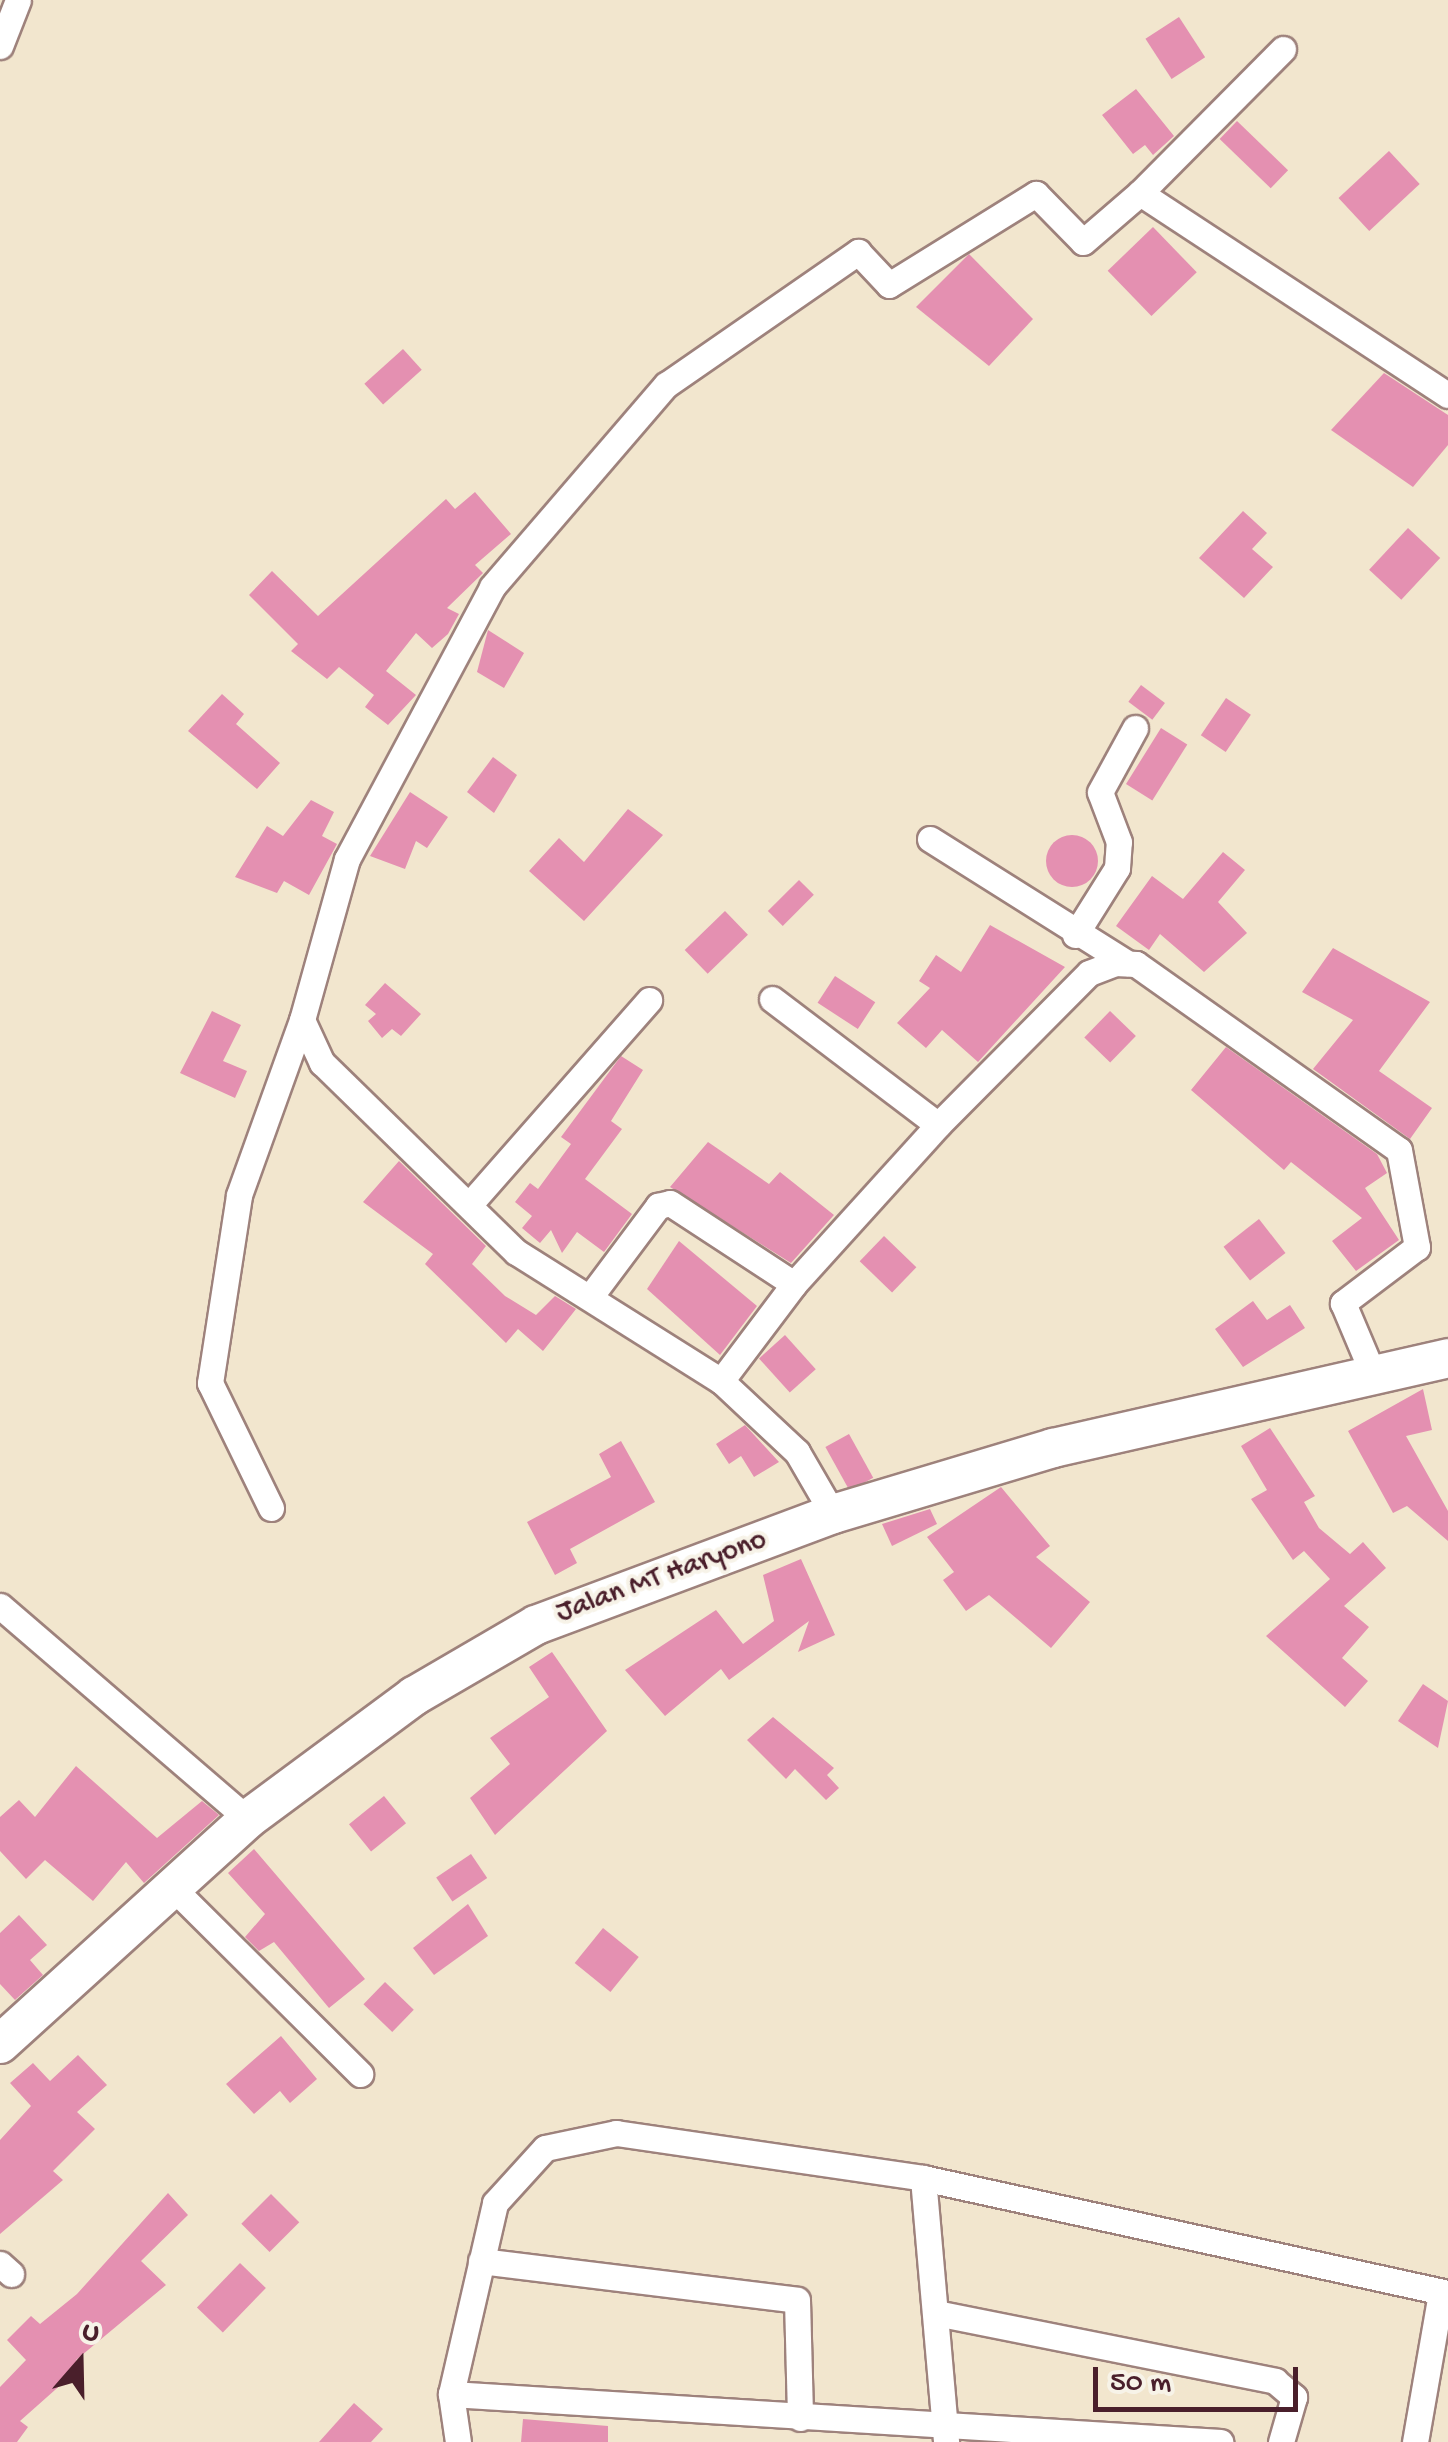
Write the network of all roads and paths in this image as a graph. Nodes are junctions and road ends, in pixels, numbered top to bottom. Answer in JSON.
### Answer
{"nodes":[{"id":1,"x":18,"y":0,"type":"edge"},
{"id":2,"x":0,"y":46,"type":"edge"},
{"id":3,"x":1283,"y":49,"type":"dead end"},
{"id":4,"x":1140,"y":193,"type":"junction"},
{"id":5,"x":1448,"y":394,"type":"edge"},
{"id":6,"x":1135,"y":728,"type":"dead end"},
{"id":7,"x":930,"y":839,"type":"dead end"},
{"id":8,"x":1075,"y":935,"type":"junction"},
{"id":9,"x":1127,"y":963,"type":"junction"},
{"id":10,"x":772,"y":999,"type":"dead end"},
{"id":11,"x":650,"y":1000,"type":"dead end"},
{"id":12,"x":302,"y":1020,"type":"junction"},
{"id":13,"x":938,"y":1125,"type":"junction"},
{"id":14,"x":469,"y":1205,"type":"junction"},
{"id":15,"x":794,"y":1284,"type":"junction"},
{"id":16,"x":590,"y":1297,"type":"junction"},
{"id":17,"x":1448,"y":1358,"type":"edge"},
{"id":18,"x":1373,"y":1374,"type":"junction"},
{"id":19,"x":720,"y":1381,"type":"junction"},
{"id":20,"x":271,"y":1508,"type":"dead end"},
{"id":21,"x":833,"y":1514,"type":"junction"},
{"id":22,"x":0,"y":1606,"type":"edge"},
{"id":23,"x":248,"y":1819,"type":"junction"},
{"id":24,"x":173,"y":1888,"type":"junction"},
{"id":25,"x":0,"y":2044,"type":"edge"},
{"id":26,"x":360,"y":2074,"type":"dead end"},
{"id":27,"x":922,"y":2178,"type":"junction"},
{"id":28,"x":481,"y":2261,"type":"junction"},
{"id":29,"x":1444,"y":2293,"type":"edge"},
{"id":30,"x":936,"y":2313,"type":"junction"},
{"id":31,"x":451,"y":2394,"type":"junction"},
{"id":32,"x":800,"y":2418,"type":"junction"},
{"id":33,"x":947,"y":2436,"type":"edge"},
{"id":34,"x":458,"y":2442,"type":"edge"},
{"id":35,"x":1221,"y":2442,"type":"edge"},
{"id":36,"x":1281,"y":2442,"type":"edge"},
{"id":37,"x":1415,"y":2442,"type":"edge"}],
"edges":[{"from":1,"to":2,"type":"street"},
{"from":3,"to":4,"type":"street"},
{"from":4,"to":5,"type":"street"},
{"from":4,"to":12,"type":"street"},
{"from":6,"to":8,"type":"street"},
{"from":7,"to":8,"type":"street"},
{"from":8,"to":9,"type":"street"},
{"from":9,"to":13,"type":"street"},
{"from":9,"to":18,"type":"street"},
{"from":10,"to":13,"type":"street"},
{"from":11,"to":14,"type":"street"},
{"from":12,"to":14,"type":"street"},
{"from":12,"to":20,"type":"street"},
{"from":13,"to":15,"type":"street"},
{"from":14,"to":16,"type":"street"},
{"from":15,"to":16,"type":"street"},
{"from":15,"to":19,"type":"street"},
{"from":16,"to":19,"type":"street"},
{"from":17,"to":18,"type":"main road","name":"Jalan MT Haryono"},
{"from":18,"to":21,"type":"main road","name":"Jalan MT Haryono"},
{"from":19,"to":21,"type":"street"},
{"from":21,"to":23,"type":"main road","name":"Jalan MT Haryono"},
{"from":22,"to":23,"type":"street"},
{"from":23,"to":24,"type":"main road","name":"Jalan MT Haryono"},
{"from":24,"to":25,"type":"main road","name":"Jalan MT Haryono"},
{"from":24,"to":26,"type":"street"},
{"from":27,"to":28,"type":"street"},
{"from":27,"to":29,"type":"street"},
{"from":27,"to":30,"type":"street"},
{"from":28,"to":31,"type":"street"},
{"from":28,"to":32,"type":"street"},
{"from":29,"to":37,"type":"street"},
{"from":30,"to":33,"type":"street"},
{"from":30,"to":36,"type":"street"},
{"from":31,"to":32,"type":"street"},
{"from":31,"to":34,"type":"street"},
{"from":32,"to":33,"type":"street"},
{"from":33,"to":35,"type":"street"}]}
